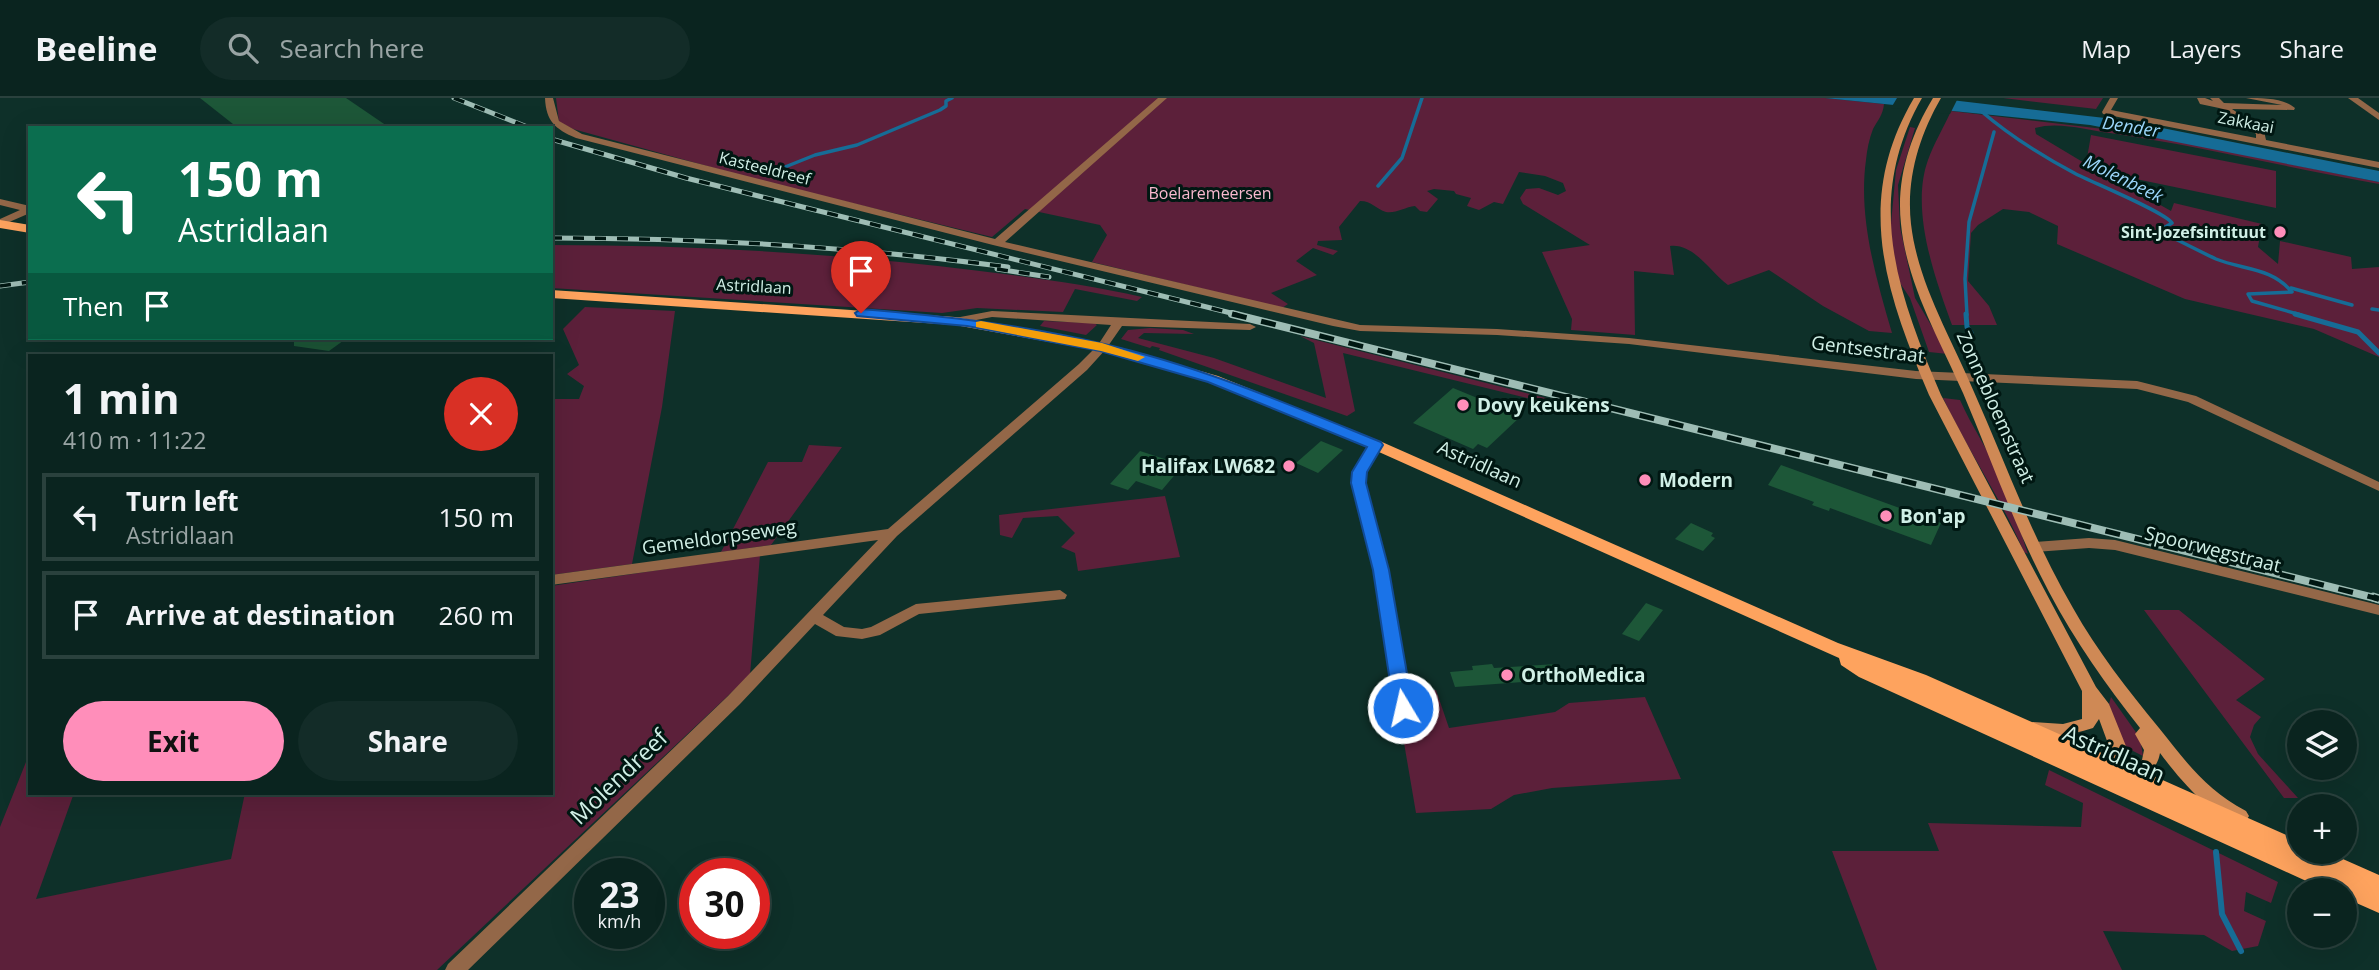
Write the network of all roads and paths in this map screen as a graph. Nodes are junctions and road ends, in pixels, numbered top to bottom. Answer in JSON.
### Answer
{"nodes":[{"id":1,"x":549,"y":98,"type":"edge"},
{"id":2,"x":1163,"y":98,"type":"edge"},
{"id":3,"x":1918,"y":98,"type":"edge"},
{"id":4,"x":1937,"y":98,"type":"edge"},
{"id":5,"x":2114,"y":98,"type":"edge"},
{"id":6,"x":2201,"y":98,"type":"edge"},
{"id":7,"x":2214,"y":98,"type":"edge"},
{"id":8,"x":2250,"y":98,"type":"edge"},
{"id":9,"x":2352,"y":98,"type":"edge"},
{"id":10,"x":2222,"y":106,"type":"junction"},
{"id":11,"x":2379,"y":117,"type":"edge"},
{"id":12,"x":2261,"y":141,"type":"junction"},
{"id":13,"x":2379,"y":165,"type":"edge"},
{"id":14,"x":0,"y":202,"type":"edge"},
{"id":15,"x":28,"y":209,"type":"edge"},
{"id":16,"x":28,"y":210,"type":"edge"},
{"id":17,"x":0,"y":223,"type":"edge"},
{"id":18,"x":28,"y":229,"type":"edge"},
{"id":19,"x":997,"y":243,"type":"junction"},
{"id":20,"x":553,"y":294,"type":"edge"},
{"id":21,"x":955,"y":321,"type":"junction"},
{"id":22,"x":1119,"y":322,"type":"junction"},
{"id":23,"x":1333,"y":323,"type":"joint"},
{"id":24,"x":1250,"y":327,"type":"dead end"},
{"id":25,"x":1102,"y":347,"type":"junction"},
{"id":26,"x":1926,"y":376,"type":"junction"},
{"id":27,"x":1962,"y":378,"type":"junction"},
{"id":28,"x":1376,"y":445,"type":"junction"},
{"id":29,"x":2379,"y":487,"type":"edge"},
{"id":30,"x":892,"y":533,"type":"junction"},
{"id":31,"x":2035,"y":547,"type":"junction"},
{"id":32,"x":553,"y":580,"type":"edge"},
{"id":33,"x":1060,"y":595,"type":"dead end"},
{"id":34,"x":2379,"y":610,"type":"edge"},
{"id":35,"x":814,"y":617,"type":"junction"},
{"id":36,"x":1831,"y":648,"type":"junction"},
{"id":37,"x":2090,"y":691,"type":"junction"},
{"id":38,"x":1403,"y":708,"type":"dead end"},
{"id":39,"x":2135,"y":713,"type":"junction"},
{"id":40,"x":2021,"y":726,"type":"junction"},
{"id":41,"x":2124,"y":766,"type":"junction"},
{"id":42,"x":2078,"y":767,"type":"junction"},
{"id":43,"x":2142,"y":795,"type":"junction"},
{"id":44,"x":2287,"y":837,"type":"edge"},
{"id":45,"x":2287,"y":844,"type":"edge"},
{"id":46,"x":2326,"y":864,"type":"edge"},
{"id":47,"x":2346,"y":864,"type":"edge"},
{"id":48,"x":2377,"y":891,"type":"edge"},
{"id":49,"x":455,"y":970,"type":"edge"}],
"edges":[{"from":1,"to":19,"type":"street","name":"Kasteeldreef"},
{"from":2,"to":19,"type":"street"},
{"from":3,"to":26,"type":"main road"},
{"from":4,"to":27,"type":"main road","name":"Zonnebloemstraat"},
{"from":5,"to":12,"type":"street","name":"Zakkaai"},
{"from":6,"to":10,"type":"street"},
{"from":7,"to":10,"type":"street"},
{"from":8,"to":10,"type":"street"},
{"from":9,"to":11,"type":"street"},
{"from":10,"to":12,"type":"street"},
{"from":12,"to":13,"type":"street","name":"Zakkaai"},
{"from":14,"to":15,"type":"street"},
{"from":16,"to":17,"type":"street"},
{"from":17,"to":18,"type":"main road"},
{"from":19,"to":23,"type":"street","name":"Kasteeldreef"},
{"from":20,"to":21,"type":"main road","name":"Astridlaan"},
{"from":21,"to":22,"type":"street","name":"Astridlaan"},
{"from":21,"to":25,"type":"main road","name":"Astridlaan"},
{"from":22,"to":24,"type":"street","name":"Astridlaan"},
{"from":22,"to":25,"type":"street"},
{"from":23,"to":26,"type":"street","name":"Gentsestraat"},
{"from":25,"to":28,"type":"main road","name":"Astridlaan"},
{"from":25,"to":30,"type":"street","name":"Molendreef"},
{"from":26,"to":27,"type":"street","name":"Gentsestraat"},
{"from":26,"to":37,"type":"main road"},
{"from":27,"to":29,"type":"street","name":"Gentsestraat"},
{"from":27,"to":31,"type":"main road","name":"Zonnebloemstraat"},
{"from":28,"to":36,"type":"main road","name":"Astridlaan"},
{"from":28,"to":38,"type":"street"},
{"from":30,"to":32,"type":"street","name":"Gemeldorpseweg"},
{"from":30,"to":35,"type":"street","name":"Molendreef"},
{"from":31,"to":34,"type":"street","name":"Spoorwegstraat"},
{"from":31,"to":39,"type":"main road","name":"Zonnebloemstraat"},
{"from":33,"to":35,"type":"street"},
{"from":35,"to":49,"type":"street","name":"Molendreef"},
{"from":36,"to":40,"type":"main road","name":"Astridlaan"},
{"from":36,"to":42,"type":"main road","name":"Astridlaan"},
{"from":37,"to":40,"type":"main road"},
{"from":37,"to":41,"type":"main road"},
{"from":39,"to":41,"type":"main road"},
{"from":39,"to":44,"type":"main road"},
{"from":40,"to":41,"type":"main road","name":"Astridlaan"},
{"from":41,"to":42,"type":"main road"},
{"from":41,"to":43,"type":"main road"},
{"from":41,"to":45,"type":"main road","name":"Astridlaan"},
{"from":42,"to":43,"type":"main road","name":"Astridlaan"},
{"from":43,"to":48,"type":"main road","name":"Astridlaan"},
{"from":46,"to":48,"type":"main road","name":"Astridlaan"},
{"from":47,"to":48,"type":"main road"}]}
